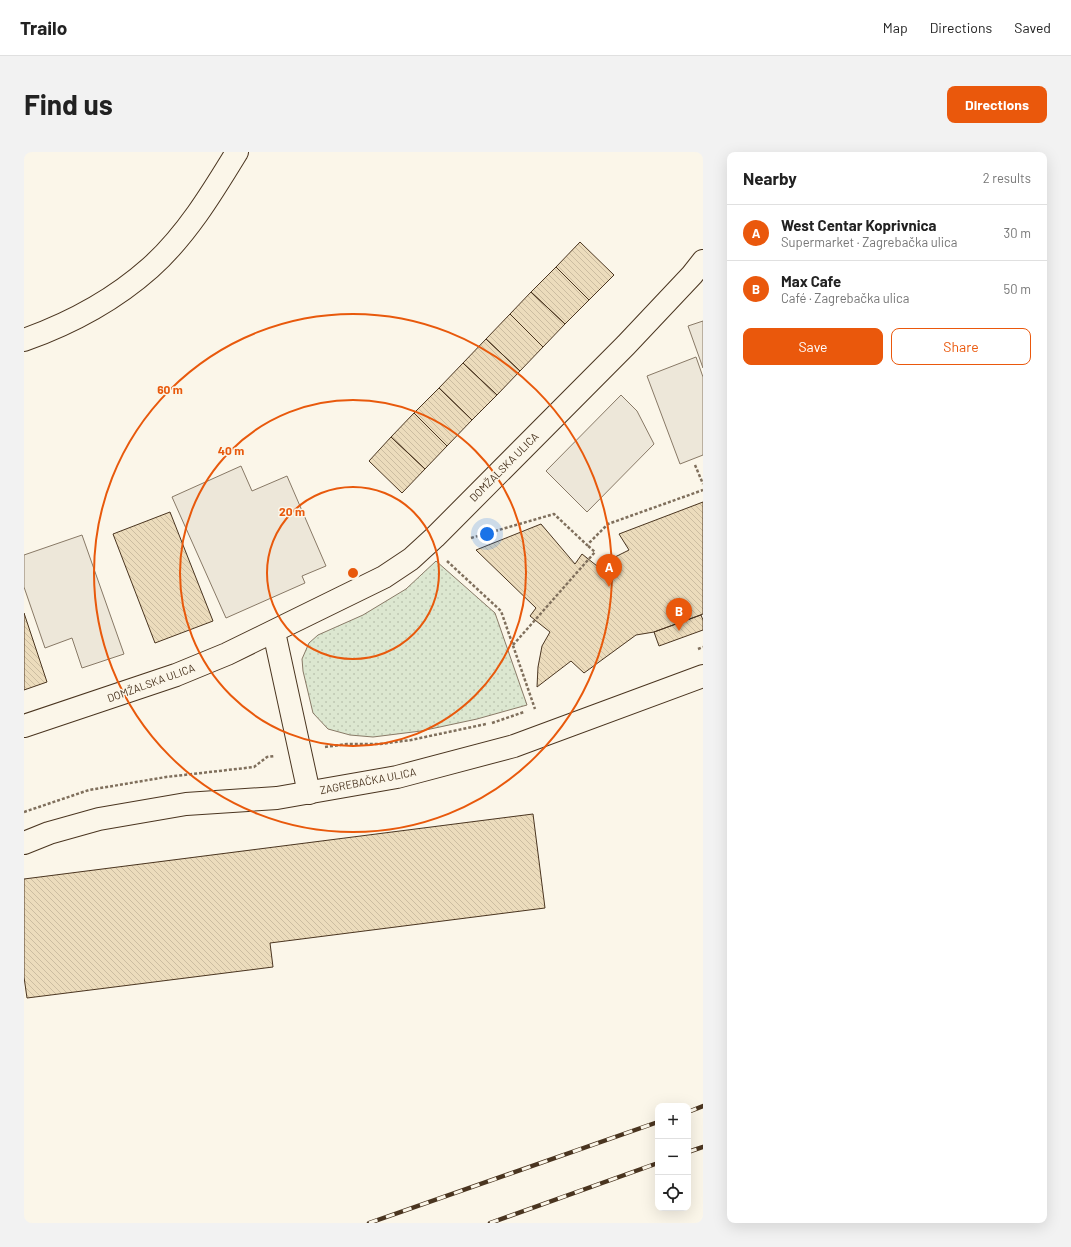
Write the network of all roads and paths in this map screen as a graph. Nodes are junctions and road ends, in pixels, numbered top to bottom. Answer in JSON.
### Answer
{"nodes":[{"id":1,"x":237,"y":152,"type":"edge"},
{"id":2,"x":703,"y":261,"type":"edge"},
{"id":3,"x":24,"y":340,"type":"edge"},
{"id":4,"x":695,"y":465,"type":"dead end"},
{"id":5,"x":703,"y":484,"type":"edge"},
{"id":6,"x":703,"y":490,"type":"edge"},
{"id":7,"x":470,"y":539,"type":"dead end"},
{"id":8,"x":428,"y":543,"type":"junction"},
{"id":9,"x":588,"y":545,"type":"junction"},
{"id":10,"x":453,"y":557,"type":"dead end"},
{"id":11,"x":448,"y":562,"type":"junction"},
{"id":12,"x":274,"y":632,"type":"junction"},
{"id":13,"x":513,"y":645,"type":"junction"},
{"id":14,"x":703,"y":647,"type":"edge"},
{"id":15,"x":696,"y":650,"type":"dead end"},
{"id":16,"x":703,"y":676,"type":"edge"},
{"id":17,"x":542,"y":706,"type":"dead end"},
{"id":18,"x":535,"y":709,"type":"junction"},
{"id":19,"x":24,"y":726,"type":"edge"},
{"id":20,"x":300,"y":751,"type":"junction"},
{"id":21,"x":309,"y":793,"type":"junction"},
{"id":22,"x":24,"y":812,"type":"edge"},
{"id":23,"x":24,"y":843,"type":"edge"}],
"edges":[{"from":1,"to":3,"type":"street"},
{"from":2,"to":8,"type":"street","name":"DOMŽALSKA ULICA"},
{"from":4,"to":5,"type":"path"},
{"from":6,"to":9,"type":"path"},
{"from":7,"to":9,"type":"path"},
{"from":8,"to":11,"type":"path"},
{"from":8,"to":12,"type":"street","name":"DOMŽALSKA ULICA"},
{"from":9,"to":13,"type":"path"},
{"from":10,"to":11,"type":"path"},
{"from":11,"to":13,"type":"path"},
{"from":12,"to":19,"type":"street","name":"DOMŽALSKA ULICA"},
{"from":12,"to":20,"type":"street"},
{"from":13,"to":18,"type":"path"},
{"from":14,"to":15,"type":"path"},
{"from":16,"to":21,"type":"street","name":"ZAGREBAČKA ULICA"},
{"from":17,"to":18,"type":"path"},
{"from":18,"to":20,"type":"path"},
{"from":20,"to":21,"type":"street"},
{"from":20,"to":22,"type":"path"},
{"from":21,"to":23,"type":"street","name":"ZAGREBAČKA ULICA"}]}
